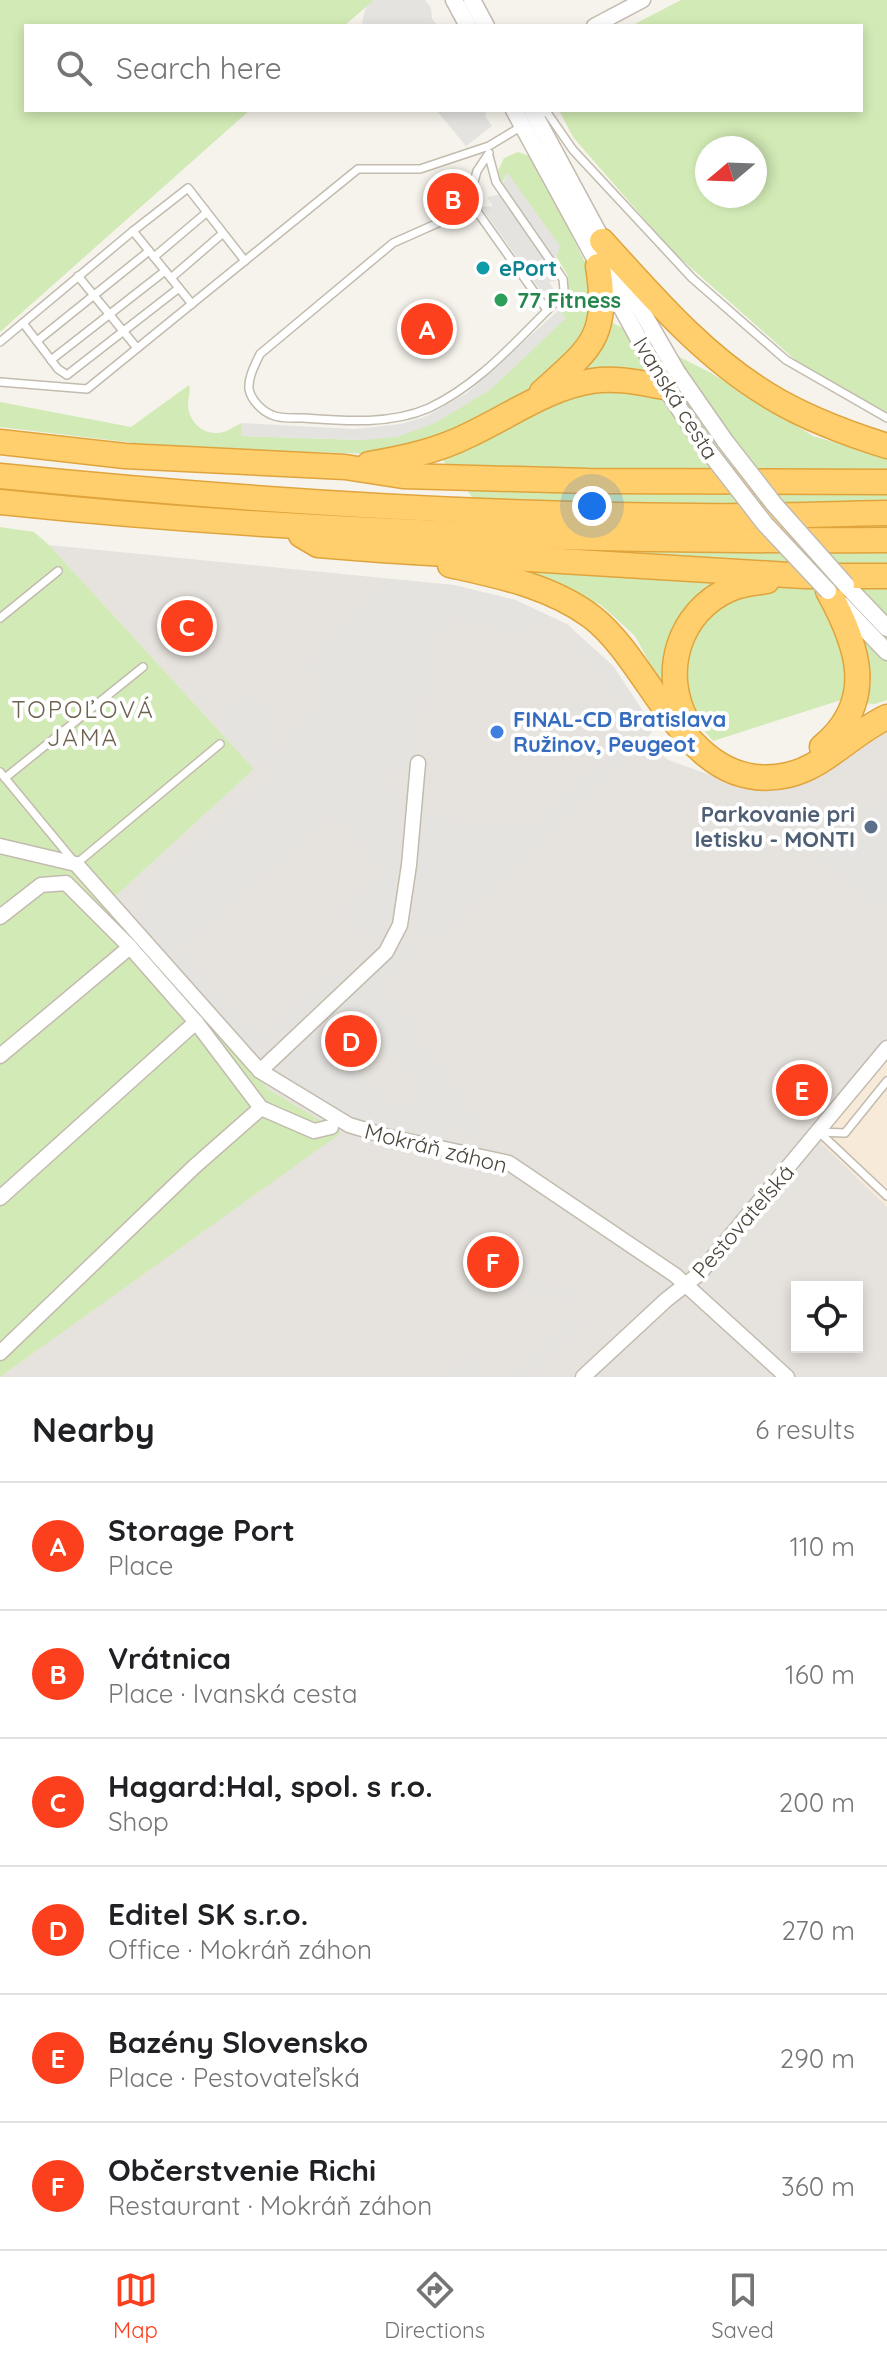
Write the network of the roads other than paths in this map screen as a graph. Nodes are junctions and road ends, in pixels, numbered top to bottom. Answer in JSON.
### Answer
{"nodes":[{"id":1,"x":454,"y":0,"type":"edge"},
{"id":2,"x":472,"y":0,"type":"edge"},
{"id":3,"x":643,"y":0,"type":"edge"},
{"id":4,"x":467,"y":24,"type":"edge"},
{"id":5,"x":485,"y":24,"type":"edge"},
{"id":6,"x":598,"y":24,"type":"edge"},
{"id":7,"x":547,"y":112,"type":"edge"},
{"id":8,"x":530,"y":118,"type":"edge"},
{"id":9,"x":489,"y":146,"type":"junction"},
{"id":10,"x":489,"y":156,"type":"junction"},
{"id":11,"x":474,"y":207,"type":"junction"},
{"id":12,"x":206,"y":213,"type":"junction"},
{"id":13,"x":133,"y":231,"type":"junction"},
{"id":14,"x":222,"y":234,"type":"junction"},
{"id":15,"x":602,"y":241,"type":"junction"},
{"id":16,"x":152,"y":254,"type":"junction"},
{"id":17,"x":245,"y":261,"type":"junction"},
{"id":18,"x":598,"y":266,"type":"junction"},
{"id":19,"x":165,"y":271,"type":"junction"},
{"id":20,"x":78,"y":276,"type":"junction"},
{"id":21,"x":171,"y":278,"type":"junction"},
{"id":22,"x":179,"y":288,"type":"junction"},
{"id":23,"x":94,"y":295,"type":"junction"},
{"id":24,"x":192,"y":304,"type":"junction"},
{"id":25,"x":547,"y":310,"type":"junction"},
{"id":26,"x":110,"y":314,"type":"junction"},
{"id":27,"x":23,"y":323,"type":"junction"},
{"id":28,"x":124,"y":331,"type":"junction"},
{"id":29,"x":37,"y":341,"type":"junction"},
{"id":30,"x":0,"y":342,"type":"edge"},
{"id":31,"x":137,"y":348,"type":"junction"},
{"id":32,"x":51,"y":360,"type":"junction"},
{"id":33,"x":0,"y":382,"type":"edge"},
{"id":34,"x":665,"y":387,"type":"junction"},
{"id":35,"x":532,"y":401,"type":"junction"},
{"id":36,"x":699,"y":405,"type":"junction"},
{"id":37,"x":887,"y":418,"type":"edge"},
{"id":38,"x":0,"y":442,"type":"edge"},
{"id":39,"x":887,"y":446,"type":"edge"},
{"id":40,"x":345,"y":467,"type":"junction"},
{"id":41,"x":0,"y":476,"type":"edge"},
{"id":42,"x":887,"y":482,"type":"edge"},
{"id":43,"x":0,"y":502,"type":"edge"},
{"id":44,"x":887,"y":513,"type":"edge"},
{"id":45,"x":287,"y":527,"type":"junction"},
{"id":46,"x":887,"y":540,"type":"edge"},
{"id":47,"x":381,"y":550,"type":"junction"},
{"id":48,"x":58,"y":571,"type":"dead end"},
{"id":49,"x":805,"y":576,"type":"junction"},
{"id":50,"x":887,"y":576,"type":"edge"},
{"id":51,"x":828,"y":591,"type":"junction"},
{"id":52,"x":0,"y":618,"type":"edge"},
{"id":53,"x":887,"y":628,"type":"edge"},
{"id":54,"x":887,"y":652,"type":"edge"},
{"id":55,"x":143,"y":667,"type":"dead end"},
{"id":56,"x":887,"y":717,"type":"edge"},
{"id":57,"x":220,"y":744,"type":"dead end"},
{"id":58,"x":699,"y":744,"type":"junction"},
{"id":59,"x":418,"y":763,"type":"dead end"},
{"id":60,"x":3,"y":775,"type":"edge"},
{"id":61,"x":0,"y":846,"type":"edge"},
{"id":62,"x":76,"y":864,"type":"junction"},
{"id":63,"x":0,"y":917,"type":"edge"},
{"id":64,"x":130,"y":947,"type":"junction"},
{"id":65,"x":196,"y":1022,"type":"junction"},
{"id":66,"x":887,"y":1048,"type":"edge"},
{"id":67,"x":0,"y":1056,"type":"edge"},
{"id":68,"x":260,"y":1071,"type":"junction"},
{"id":69,"x":887,"y":1081,"type":"edge"},
{"id":70,"x":261,"y":1108,"type":"junction"},
{"id":71,"x":337,"y":1125,"type":"junction"},
{"id":72,"x":819,"y":1132,"type":"junction"},
{"id":73,"x":887,"y":1196,"type":"edge"},
{"id":74,"x":0,"y":1198,"type":"edge"},
{"id":75,"x":688,"y":1285,"type":"junction"},
{"id":76,"x":0,"y":1353,"type":"edge"},
{"id":77,"x":583,"y":1377,"type":"edge"},
{"id":78,"x":787,"y":1377,"type":"edge"}],
"edges":[{"from":1,"to":4,"type":"street"},
{"from":2,"to":5,"type":"street"},
{"from":3,"to":6,"type":"street"},
{"from":7,"to":37,"type":"lane"},
{"from":8,"to":9,"type":"lane"},
{"from":8,"to":15,"type":"street","name":"Ivanská cesta"},
{"from":8,"to":18,"type":"street","name":"Ivanská cesta"},
{"from":9,"to":10,"type":"lane"},
{"from":9,"to":17,"type":"lane"},
{"from":10,"to":11,"type":"lane"},
{"from":10,"to":25,"type":"lane"},
{"from":11,"to":25,"type":"lane"},
{"from":11,"to":25,"type":"lane"},
{"from":12,"to":13,"type":"lane"},
{"from":12,"to":14,"type":"lane"},
{"from":12,"to":16,"type":"lane"},
{"from":13,"to":16,"type":"lane"},
{"from":13,"to":20,"type":"lane"},
{"from":14,"to":17,"type":"lane"},
{"from":14,"to":21,"type":"lane"},
{"from":15,"to":36,"type":"street","name":"Ivanská cesta"},
{"from":15,"to":39,"type":"highway"},
{"from":16,"to":19,"type":"lane"},
{"from":16,"to":23,"type":"lane"},
{"from":17,"to":24,"type":"lane"},
{"from":18,"to":34,"type":"street","name":"Ivanská cesta"},
{"from":18,"to":35,"type":"highway"},
{"from":19,"to":21,"type":"lane"},
{"from":19,"to":26,"type":"lane"},
{"from":20,"to":23,"type":"lane"},
{"from":20,"to":27,"type":"lane"},
{"from":21,"to":22,"type":"lane"},
{"from":22,"to":24,"type":"lane"},
{"from":22,"to":28,"type":"lane"},
{"from":23,"to":26,"type":"lane"},
{"from":23,"to":29,"type":"lane"},
{"from":24,"to":31,"type":"lane"},
{"from":26,"to":28,"type":"lane"},
{"from":26,"to":32,"type":"lane"},
{"from":27,"to":29,"type":"lane"},
{"from":27,"to":30,"type":"lane"},
{"from":28,"to":31,"type":"lane"},
{"from":28,"to":32,"type":"lane"},
{"from":29,"to":32,"type":"lane"},
{"from":31,"to":33,"type":"lane"},
{"from":34,"to":35,"type":"highway"},
{"from":34,"to":36,"type":"street"},
{"from":34,"to":51,"type":"street","name":"Ivanská cesta","bridge":true},
{"from":35,"to":40,"type":"highway"},
{"from":36,"to":53,"type":"street","name":"Ivanská cesta","bridge":true},
{"from":38,"to":40,"type":"highway"},
{"from":40,"to":42,"type":"highway"},
{"from":41,"to":44,"type":"highway"},
{"from":43,"to":45,"type":"highway"},
{"from":45,"to":46,"type":"highway"},
{"from":45,"to":47,"type":"highway"},
{"from":47,"to":49,"type":"highway"},
{"from":47,"to":58,"type":"highway"},
{"from":48,"to":52,"type":"lane"},
{"from":49,"to":50,"type":"highway"},
{"from":49,"to":58,"type":"highway"},
{"from":51,"to":54,"type":"street","name":"Ivanská cesta"},
{"from":51,"to":58,"type":"highway"},
{"from":55,"to":60,"type":"lane"},
{"from":56,"to":58,"type":"highway"},
{"from":57,"to":62,"type":"lane"},
{"from":59,"to":68,"type":"street"},
{"from":60,"to":62,"type":"lane"},
{"from":61,"to":62,"type":"street"},
{"from":62,"to":68,"type":"street","name":"Mokráň záhon"},
{"from":63,"to":64,"type":"street"},
{"from":64,"to":65,"type":"street"},
{"from":64,"to":67,"type":"street"},
{"from":65,"to":70,"type":"street"},
{"from":65,"to":74,"type":"street"},
{"from":66,"to":72,"type":"street","name":"Pestovateľská"},
{"from":68,"to":71,"type":"street","name":"Mokráň záhon"},
{"from":69,"to":72,"type":"lane"},
{"from":70,"to":71,"type":"street"},
{"from":70,"to":76,"type":"street"},
{"from":71,"to":75,"type":"street","name":"Mokráň záhon"},
{"from":72,"to":73,"type":"lane"},
{"from":72,"to":75,"type":"street","name":"Pestovateľská"},
{"from":75,"to":77,"type":"street","name":"Pestovateľská"},
{"from":75,"to":78,"type":"street","name":"Mokráň záhon"}]}
